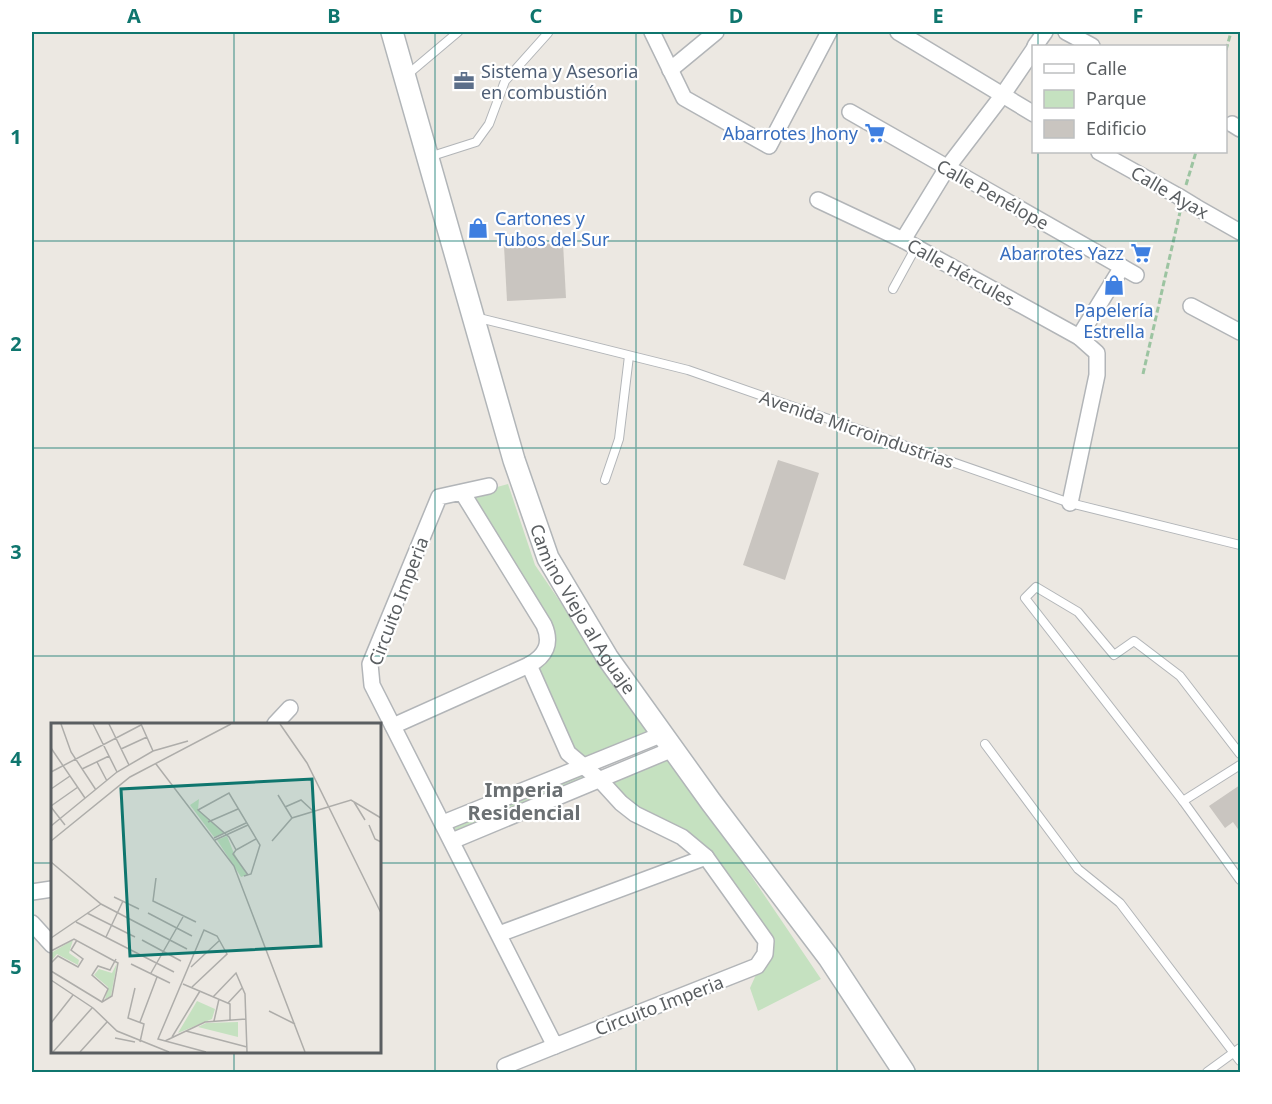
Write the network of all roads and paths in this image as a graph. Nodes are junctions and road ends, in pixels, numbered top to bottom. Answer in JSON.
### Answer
{"nodes":[{"id":1,"x":392,"y":32,"type":"edge"},
{"id":2,"x":458,"y":32,"type":"edge"},
{"id":3,"x":652,"y":32,"type":"edge"},
{"id":4,"x":716,"y":32,"type":"edge"},
{"id":5,"x":829,"y":32,"type":"edge"},
{"id":6,"x":898,"y":32,"type":"edge"},
{"id":7,"x":1045,"y":32,"type":"edge"},
{"id":8,"x":1066,"y":32,"type":"edge"},
{"id":9,"x":548,"y":33,"type":"dead end"},
{"id":10,"x":1036,"y":45,"type":"edge"},
{"id":11,"x":1090,"y":45,"type":"edge"},
{"id":12,"x":1032,"y":51,"type":"edge"},
{"id":13,"x":670,"y":70,"type":"junction"},
{"id":14,"x":406,"y":76,"type":"junction"},
{"id":15,"x":1002,"y":96,"type":"junction"},
{"id":16,"x":850,"y":112,"type":"dead end"},
{"id":17,"x":1032,"y":113,"type":"edge"},
{"id":18,"x":1101,"y":153,"type":"edge"},
{"id":19,"x":1196,"y":153,"type":"edge"},
{"id":20,"x":428,"y":158,"type":"junction"},
{"id":21,"x":947,"y":168,"type":"junction"},
{"id":22,"x":818,"y":200,"type":"dead end"},
{"id":23,"x":1185,"y":200,"type":"junction"},
{"id":24,"x":1240,"y":232,"type":"edge"},
{"id":25,"x":910,"y":244,"type":"junction"},
{"id":26,"x":1122,"y":267,"type":"junction"},
{"id":27,"x":1136,"y":275,"type":"dead end"},
{"id":28,"x":893,"y":289,"type":"dead end"},
{"id":29,"x":1191,"y":306,"type":"dead end"},
{"id":30,"x":473,"y":317,"type":"junction"},
{"id":31,"x":1240,"y":332,"type":"edge"},
{"id":32,"x":1079,"y":337,"type":"junction"},
{"id":33,"x":629,"y":356,"type":"junction"},
{"id":34,"x":1143,"y":374,"type":"dead end"},
{"id":35,"x":605,"y":480,"type":"dead end"},
{"id":36,"x":489,"y":486,"type":"dead end"},
{"id":37,"x":462,"y":492,"type":"junction"},
{"id":38,"x":1070,"y":503,"type":"junction"},
{"id":39,"x":1240,"y":545,"type":"edge"},
{"id":40,"x":529,"y":665,"type":"junction"},
{"id":41,"x":290,"y":708,"type":"dead end"},
{"id":42,"x":275,"y":723,"type":"edge"},
{"id":43,"x":393,"y":726,"type":"junction"},
{"id":44,"x":660,"y":742,"type":"junction"},
{"id":45,"x":985,"y":744,"type":"dead end"},
{"id":46,"x":1240,"y":754,"type":"edge"},
{"id":47,"x":1240,"y":765,"type":"edge"},
{"id":48,"x":582,"y":766,"type":"junction"},
{"id":49,"x":600,"y":780,"type":"junction"},
{"id":50,"x":1183,"y":801,"type":"junction"},
{"id":51,"x":443,"y":823,"type":"junction"},
{"id":52,"x":452,"y":841,"type":"junction"},
{"id":53,"x":706,"y":857,"type":"junction"},
{"id":54,"x":1240,"y":880,"type":"edge"},
{"id":55,"x":51,"y":889,"type":"edge"},
{"id":56,"x":32,"y":892,"type":"edge"},
{"id":57,"x":32,"y":923,"type":"edge"},
{"id":58,"x":499,"y":934,"type":"junction"},
{"id":59,"x":51,"y":944,"type":"edge"},
{"id":60,"x":555,"y":1046,"type":"junction"},
{"id":61,"x":1237,"y":1051,"type":"edge"},
{"id":62,"x":1240,"y":1061,"type":"edge"},
{"id":63,"x":505,"y":1066,"type":"dead end"},
{"id":64,"x":904,"y":1072,"type":"edge"},
{"id":65,"x":1207,"y":1072,"type":"edge"}],
"edges":[{"from":1,"to":14,"type":"street","name":"Camino Viejo al Aguaje"},
{"from":2,"to":14,"type":"lane"},
{"from":3,"to":13,"type":"street"},
{"from":4,"to":13,"type":"street"},
{"from":5,"to":13,"type":"street"},
{"from":6,"to":15,"type":"street"},
{"from":7,"to":10,"type":"street"},
{"from":8,"to":11,"type":"street"},
{"from":9,"to":20,"type":"lane"},
{"from":12,"to":15,"type":"street"},
{"from":14,"to":20,"type":"street","name":"Camino Viejo al Aguaje"},
{"from":15,"to":17,"type":"street"},
{"from":15,"to":21,"type":"street"},
{"from":16,"to":21,"type":"street","name":"Calle Penélope"},
{"from":18,"to":23,"type":"street","name":"Calle Ayax"},
{"from":19,"to":23,"type":"path"},
{"from":20,"to":30,"type":"street","name":"Camino Viejo al Aguaje"},
{"from":21,"to":25,"type":"street"},
{"from":21,"to":26,"type":"street","name":"Calle Penélope"},
{"from":22,"to":25,"type":"street","name":"Calle Hércules"},
{"from":23,"to":24,"type":"street","name":"Calle Ayax"},
{"from":23,"to":34,"type":"path"},
{"from":25,"to":28,"type":"lane"},
{"from":25,"to":32,"type":"street","name":"Calle Hércules"},
{"from":26,"to":27,"type":"street","name":"Calle Penélope"},
{"from":26,"to":32,"type":"street"},
{"from":29,"to":31,"type":"street"},
{"from":30,"to":33,"type":"lane","name":"Avenida Microindustrias"},
{"from":30,"to":44,"type":"street","name":"Camino Viejo al Aguaje"},
{"from":32,"to":38,"type":"street","name":"Calle Hércules"},
{"from":33,"to":35,"type":"lane"},
{"from":33,"to":38,"type":"lane","name":"Avenida Microindustrias"},
{"from":36,"to":37,"type":"street","name":"Circuito Imperia"},
{"from":37,"to":40,"type":"street"},
{"from":37,"to":43,"type":"street","name":"Circuito Imperia"},
{"from":38,"to":39,"type":"lane","name":"Avenida Microindustrias"},
{"from":40,"to":43,"type":"street"},
{"from":40,"to":48,"type":"street","name":"Circuito Imperia"},
{"from":41,"to":42,"type":"street"},
{"from":43,"to":51,"type":"street","name":"Circuito Imperia"},
{"from":44,"to":48,"type":"street"},
{"from":44,"to":49,"type":"street"},
{"from":44,"to":64,"type":"street","name":"Camino Viejo al Aguaje"},
{"from":45,"to":61,"type":"lane"},
{"from":46,"to":50,"type":"lane"},
{"from":47,"to":50,"type":"lane"},
{"from":48,"to":49,"type":"street","name":"Circuito Imperia"},
{"from":48,"to":51,"type":"street"},
{"from":49,"to":52,"type":"street"},
{"from":49,"to":53,"type":"street","name":"Circuito Imperia"},
{"from":50,"to":54,"type":"lane"},
{"from":51,"to":52,"type":"street","name":"Circuito Imperia"},
{"from":52,"to":58,"type":"street","name":"Circuito Imperia"},
{"from":53,"to":58,"type":"street"},
{"from":53,"to":60,"type":"street","name":"Circuito Imperia"},
{"from":55,"to":56,"type":"street"},
{"from":57,"to":59,"type":"street"},
{"from":58,"to":60,"type":"street","name":"Circuito Imperia"},
{"from":60,"to":63,"type":"street"},
{"from":61,"to":62,"type":"lane"},
{"from":61,"to":65,"type":"lane"}]}
